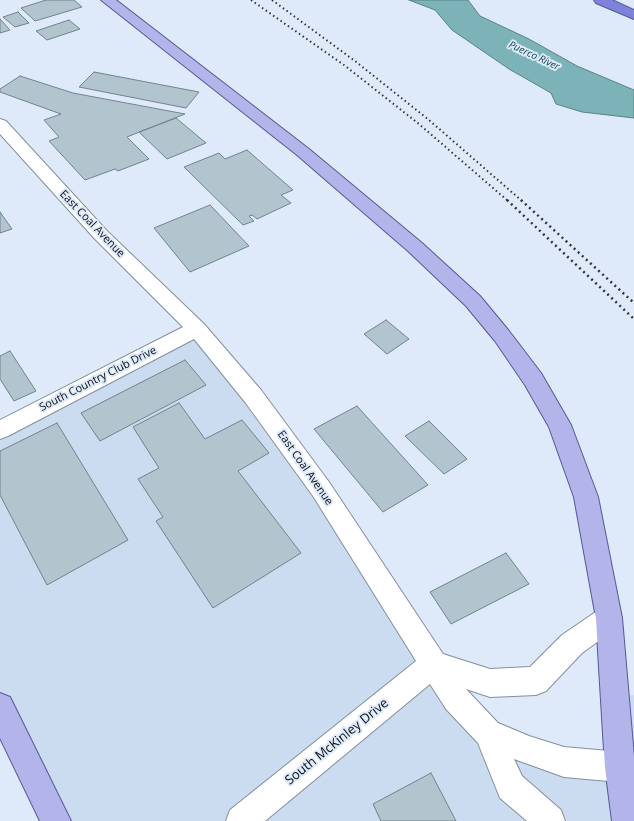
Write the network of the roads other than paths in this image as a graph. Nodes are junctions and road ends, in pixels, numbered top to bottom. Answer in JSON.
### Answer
{"nodes":[{"id":1,"x":108,"y":0,"type":"edge"},
{"id":2,"x":601,"y":0,"type":"edge"},
{"id":3,"x":634,"y":15,"type":"edge"},
{"id":4,"x":0,"y":124,"type":"edge"},
{"id":5,"x":197,"y":329,"type":"junction"},
{"id":6,"x":0,"y":430,"type":"edge"},
{"id":7,"x":610,"y":618,"type":"junction"},
{"id":8,"x":433,"y":664,"type":"junction"},
{"id":9,"x":0,"y":707,"type":"edge"},
{"id":10,"x":488,"y":733,"type":"junction"},
{"id":11,"x":620,"y":767,"type":"junction"},
{"id":12,"x":56,"y":821,"type":"edge"},
{"id":13,"x":241,"y":821,"type":"edge"},
{"id":14,"x":550,"y":821,"type":"edge"},
{"id":15,"x":628,"y":821,"type":"edge"}],
"edges":[{"from":1,"to":7,"type":"main road"},
{"from":2,"to":3,"type":"highway"},
{"from":4,"to":5,"type":"street","name":"East Coal Avenue"},
{"from":5,"to":6,"type":"street","name":"South Country Club Drive"},
{"from":5,"to":8,"type":"street","name":"East Coal Avenue"},
{"from":7,"to":8,"type":"street"},
{"from":7,"to":11,"type":"main road"},
{"from":8,"to":10,"type":"street","name":"East Coal Avenue"},
{"from":8,"to":13,"type":"street","name":"South McKinley Drive"},
{"from":9,"to":12,"type":"main road"},
{"from":10,"to":11,"type":"street","name":"East Coal Avenue"},
{"from":10,"to":14,"type":"street"},
{"from":11,"to":15,"type":"main road"}]}
